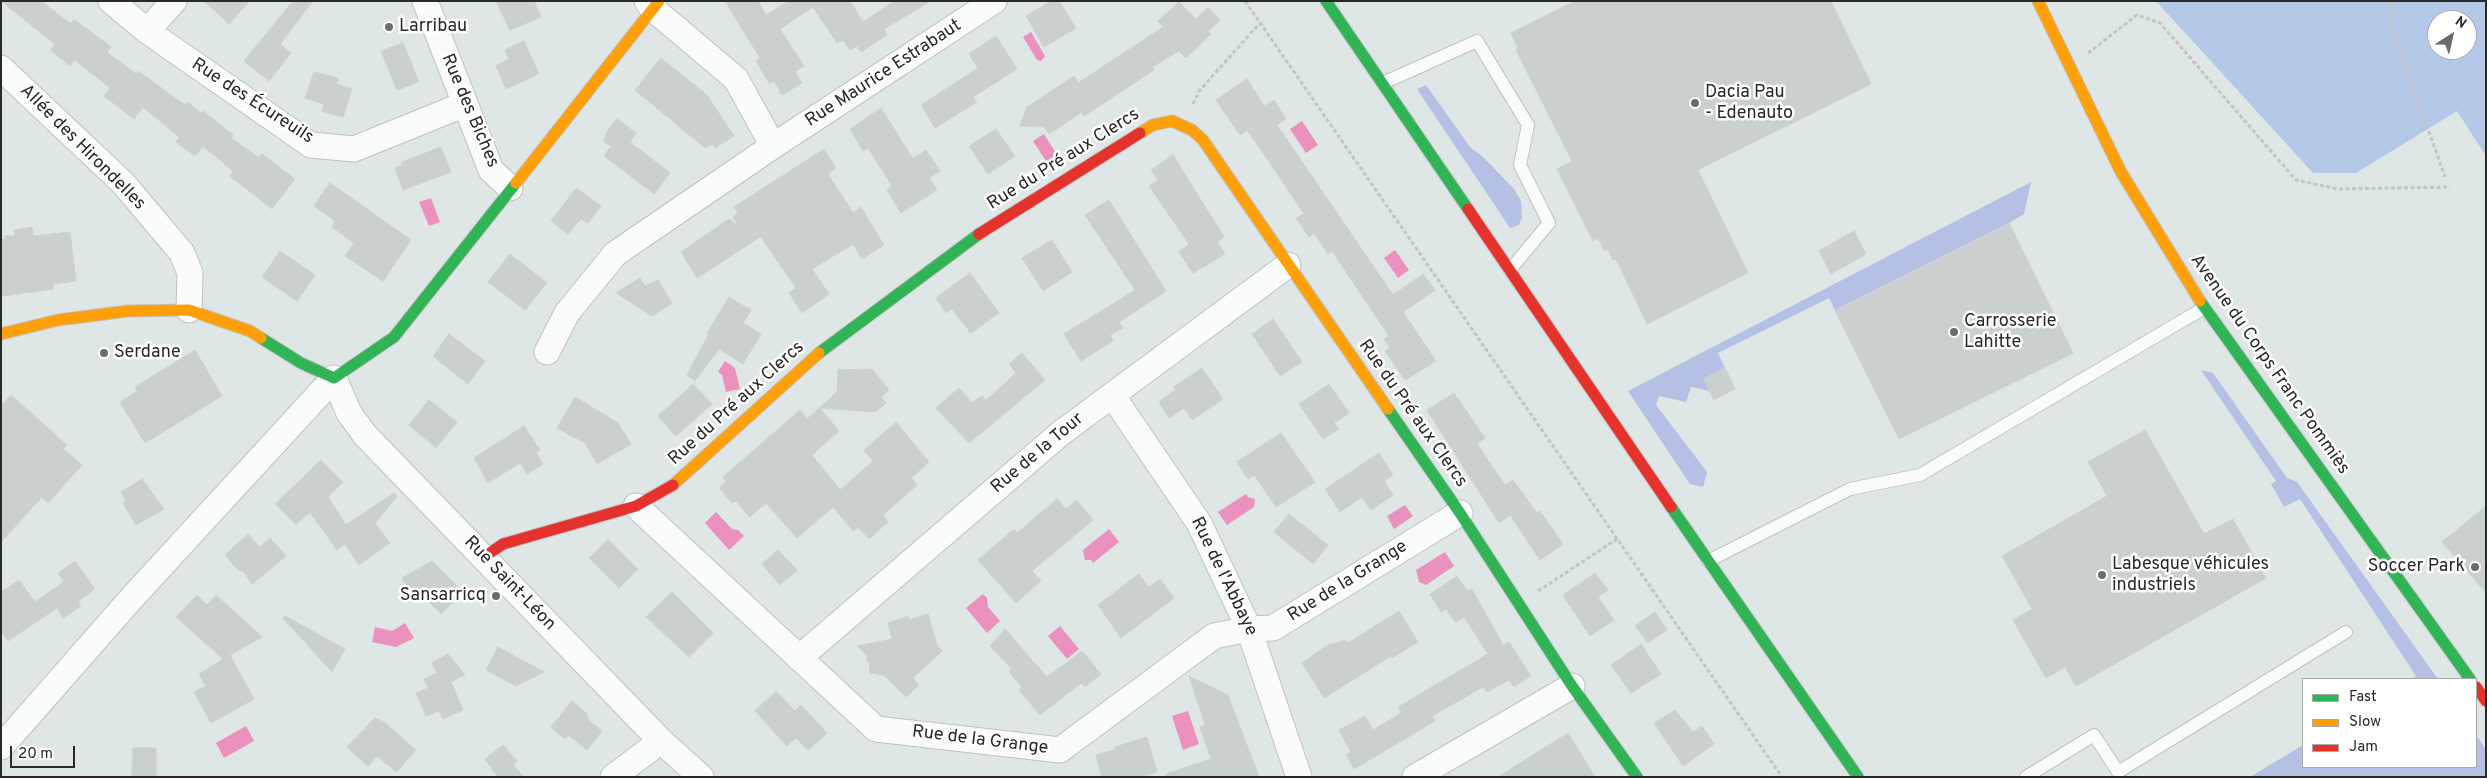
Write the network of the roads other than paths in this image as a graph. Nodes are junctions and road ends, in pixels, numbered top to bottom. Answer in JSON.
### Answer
{"nodes":[{"id":1,"x":111,"y":1,"type":"edge"},
{"id":2,"x":174,"y":1,"type":"edge"},
{"id":3,"x":424,"y":1,"type":"edge"},
{"id":4,"x":994,"y":1,"type":"edge"},
{"id":5,"x":1326,"y":1,"type":"edge"},
{"id":6,"x":2038,"y":1,"type":"edge"},
{"id":7,"x":653,"y":3,"type":"edge"},
{"id":8,"x":147,"y":31,"type":"junction"},
{"id":9,"x":1,"y":68,"type":"edge"},
{"id":10,"x":1383,"y":83,"type":"junction"},
{"id":11,"x":463,"y":105,"type":"junction"},
{"id":12,"x":773,"y":146,"type":"junction"},
{"id":13,"x":510,"y":188,"type":"junction"},
{"id":14,"x":1288,"y":265,"type":"junction"},
{"id":15,"x":1510,"y":270,"type":"junction"},
{"id":16,"x":2204,"y":308,"type":"junction"},
{"id":17,"x":189,"y":310,"type":"junction"},
{"id":18,"x":1,"y":334,"type":"edge"},
{"id":19,"x":547,"y":352,"type":"dead end"},
{"id":20,"x":334,"y":378,"type":"junction"},
{"id":21,"x":1112,"y":395,"type":"junction"},
{"id":22,"x":636,"y":506,"type":"junction"},
{"id":23,"x":1460,"y":513,"type":"junction"},
{"id":24,"x":484,"y":557,"type":"junction"},
{"id":25,"x":1708,"y":561,"type":"junction"},
{"id":26,"x":1250,"y":629,"type":"junction"},
{"id":27,"x":2346,"y":632,"type":"dead end"},
{"id":28,"x":800,"y":658,"type":"junction"},
{"id":29,"x":2469,"y":678,"type":"edge"},
{"id":30,"x":1572,"y":686,"type":"junction"},
{"id":31,"x":2477,"y":688,"type":"edge"},
{"id":32,"x":2486,"y":701,"type":"edge"},
{"id":33,"x":661,"y":741,"type":"junction"},
{"id":34,"x":1,"y":747,"type":"edge"},
{"id":35,"x":613,"y":777,"type":"edge"},
{"id":36,"x":701,"y":777,"type":"edge"},
{"id":37,"x":1299,"y":777,"type":"edge"},
{"id":38,"x":1415,"y":777,"type":"edge"},
{"id":39,"x":1636,"y":777,"type":"edge"},
{"id":40,"x":1858,"y":777,"type":"edge"},
{"id":41,"x":2026,"y":777,"type":"edge"}],
"edges":[{"from":1,"to":8,"type":"street","name":"Rue des Écureuils"},
{"from":2,"to":8,"type":"street"},
{"from":3,"to":11,"type":"street","name":"Rue des Biches"},
{"from":4,"to":12,"type":"street","name":"Rue Maurice Estrabaut"},
{"from":5,"to":10,"type":"street"},
{"from":6,"to":16,"type":"street","name":"Avenue du Corps Franc Pommiès"},
{"from":7,"to":12,"type":"street"},
{"from":7,"to":13,"type":"street"},
{"from":8,"to":11,"type":"street","name":"Rue des Écureuils"},
{"from":9,"to":17,"type":"street","name":"Allée des Hirondelles"},
{"from":10,"to":15,"type":"street"},
{"from":10,"to":15,"type":"lane"},
{"from":11,"to":13,"type":"street","name":"Rue des Biches"},
{"from":12,"to":19,"type":"street","name":"Rue Maurice Estrabaut"},
{"from":13,"to":20,"type":"street"},
{"from":14,"to":21,"type":"street","name":"Rue de la Tour"},
{"from":14,"to":22,"type":"street","name":"Rue du Pré aux Clercs"},
{"from":14,"to":23,"type":"street","name":"Rue du Pré aux Clercs"},
{"from":15,"to":25,"type":"street"},
{"from":16,"to":25,"type":"lane"},
{"from":16,"to":29,"type":"street","name":"Avenue du Corps Franc Pommiès"},
{"from":17,"to":18,"type":"street"},
{"from":17,"to":20,"type":"street"},
{"from":20,"to":24,"type":"street","name":"Rue Saint-Léon"},
{"from":20,"to":34,"type":"street"},
{"from":21,"to":26,"type":"street","name":"Rue de l'Abbaye"},
{"from":21,"to":28,"type":"street","name":"Rue de la Tour"},
{"from":22,"to":24,"type":"street","name":"Rue du Pré aux Clercs"},
{"from":22,"to":28,"type":"street","name":"Rue de la Grange"},
{"from":23,"to":26,"type":"street","name":"Rue de la Grange"},
{"from":23,"to":30,"type":"street","name":"Rue du Pré aux Clercs"},
{"from":24,"to":33,"type":"street","name":"Rue Saint-Léon"},
{"from":25,"to":40,"type":"street"},
{"from":26,"to":28,"type":"street","name":"Rue de la Grange"},
{"from":26,"to":37,"type":"street","name":"Rue de l'Abbaye"},
{"from":27,"to":41,"type":"lane"},
{"from":30,"to":38,"type":"street"},
{"from":30,"to":39,"type":"street","name":"Rue du Pré aux Clercs"},
{"from":31,"to":32,"type":"street"},
{"from":33,"to":35,"type":"street"},
{"from":33,"to":36,"type":"street","name":"Rue Saint-Léon"}]}
